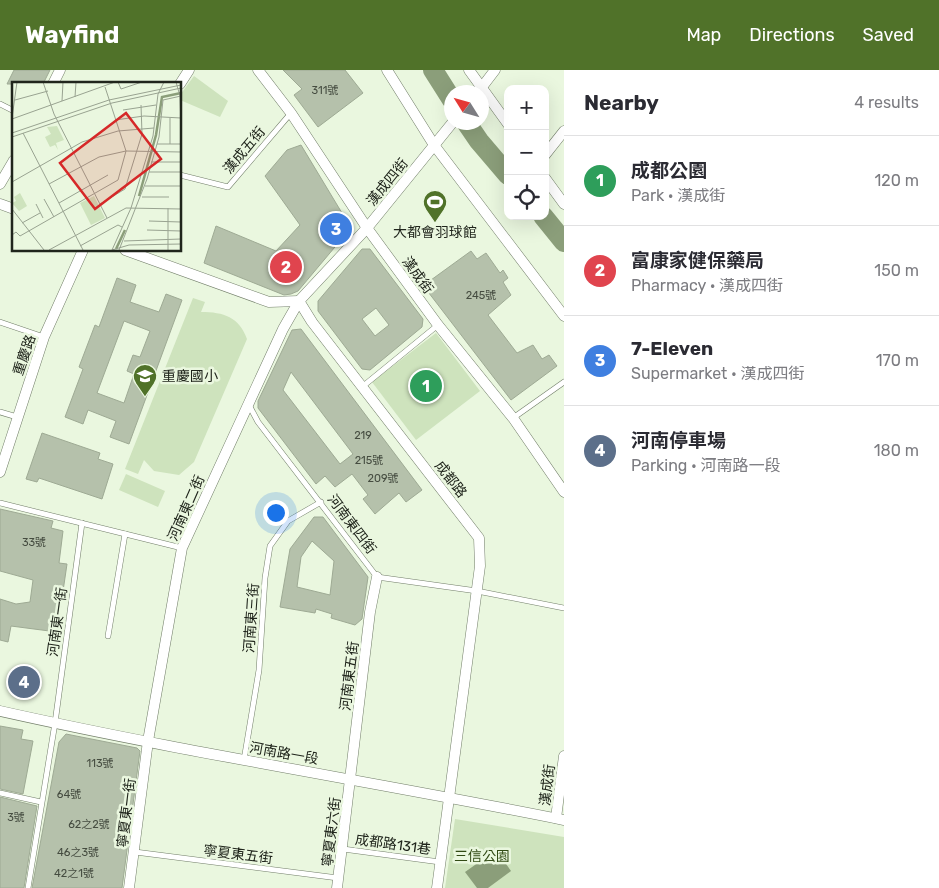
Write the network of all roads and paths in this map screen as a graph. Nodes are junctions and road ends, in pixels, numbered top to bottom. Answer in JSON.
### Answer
{"nodes":[{"id":1,"x":60,"y":70,"type":"edge"},
{"id":2,"x":189,"y":70,"type":"edge"},
{"id":3,"x":258,"y":70,"type":"edge"},
{"id":4,"x":386,"y":70,"type":"edge"},
{"id":5,"x":469,"y":70,"type":"edge"},
{"id":6,"x":495,"y":70,"type":"edge"},
{"id":7,"x":54,"y":82,"type":"edge"},
{"id":8,"x":181,"y":82,"type":"edge"},
{"id":9,"x":477,"y":85,"type":"edge"},
{"id":10,"x":484,"y":85,"type":"edge"},
{"id":11,"x":489,"y":101,"type":"edge"},
{"id":12,"x":0,"y":104,"type":"edge"},
{"id":13,"x":12,"y":110,"type":"edge"},
{"id":14,"x":291,"y":113,"type":"junction"},
{"id":15,"x":504,"y":119,"type":"edge"},
{"id":16,"x":446,"y":130,"type":"edge"},
{"id":17,"x":564,"y":131,"type":"edge"},
{"id":18,"x":434,"y":144,"type":"junction"},
{"id":19,"x":549,"y":151,"type":"edge"},
{"id":20,"x":12,"y":163,"type":"edge"},
{"id":21,"x":181,"y":175,"type":"edge"},
{"id":22,"x":549,"y":183,"type":"edge"},
{"id":23,"x":0,"y":184,"type":"edge"},
{"id":24,"x":0,"y":204,"type":"edge"},
{"id":25,"x":564,"y":204,"type":"edge"},
{"id":26,"x":12,"y":208,"type":"edge"},
{"id":27,"x":367,"y":228,"type":"junction"},
{"id":28,"x":83,"y":251,"type":"edge"},
{"id":29,"x":128,"y":251,"type":"edge"},
{"id":30,"x":299,"y":302,"type":"junction"},
{"id":31,"x":564,"y":316,"type":"edge"},
{"id":32,"x":0,"y":322,"type":"edge"},
{"id":33,"x":438,"y":325,"type":"junction"},
{"id":34,"x":44,"y":337,"type":"junction"},
{"id":35,"x":564,"y":382,"type":"edge"},
{"id":36,"x":362,"y":387,"type":"junction"},
{"id":37,"x":248,"y":403,"type":"junction"},
{"id":38,"x":0,"y":412,"type":"edge"},
{"id":39,"x":17,"y":417,"type":"junction"},
{"id":40,"x":513,"y":418,"type":"junction"},
{"id":41,"x":0,"y":472,"type":"edge"},
{"id":42,"x":564,"y":492,"type":"edge"},
{"id":43,"x":321,"y":502,"type":"junction"},
{"id":44,"x":0,"y":503,"type":"edge"},
{"id":45,"x":82,"y":523,"type":"junction"},
{"id":46,"x":125,"y":534,"type":"junction"},
{"id":47,"x":182,"y":548,"type":"junction"},
{"id":48,"x":377,"y":577,"type":"junction"},
{"id":49,"x":477,"y":591,"type":"junction"},
{"id":50,"x":564,"y":608,"type":"edge"},
{"id":51,"x":108,"y":636,"type":"dead end"},
{"id":52,"x":0,"y":711,"type":"edge"},
{"id":53,"x":54,"y":723,"type":"junction"},
{"id":54,"x":148,"y":741,"type":"junction"},
{"id":55,"x":564,"y":756,"type":"edge"},
{"id":56,"x":244,"y":760,"type":"junction"},
{"id":57,"x":351,"y":778,"type":"junction"},
{"id":58,"x":0,"y":793,"type":"edge"},
{"id":59,"x":450,"y":796,"type":"junction"},
{"id":60,"x":41,"y":802,"type":"junction"},
{"id":61,"x":560,"y":819,"type":"edge"},
{"id":62,"x":343,"y":849,"type":"junction"},
{"id":63,"x":135,"y":852,"type":"junction"},
{"id":64,"x":440,"y":862,"type":"junction"},
{"id":65,"x":338,"y":883,"type":"edge"},
{"id":66,"x":28,"y":888,"type":"edge"},
{"id":67,"x":129,"y":888,"type":"edge"},
{"id":68,"x":437,"y":888,"type":"edge"}],
"edges":[{"from":1,"to":7,"type":"street"},
{"from":2,"to":8,"type":"street"},
{"from":3,"to":14,"type":"street","name":"漢成街"},
{"from":4,"to":18,"type":"street"},
{"from":5,"to":9,"type":"street"},
{"from":6,"to":10,"type":"street"},
{"from":11,"to":15,"type":"street"},
{"from":12,"to":13,"type":"lane"},
{"from":14,"to":21,"type":"lane","name":"漢成五街"},
{"from":14,"to":27,"type":"street","name":"漢成街"},
{"from":16,"to":18,"type":"street","name":"漢成四街"},
{"from":17,"to":19,"type":"street"},
{"from":18,"to":27,"type":"street","name":"漢成四街"},
{"from":18,"to":31,"type":"street"},
{"from":20,"to":23,"type":"street"},
{"from":22,"to":25,"type":"street"},
{"from":24,"to":26,"type":"street"},
{"from":27,"to":30,"type":"street","name":"漢成四街"},
{"from":27,"to":33,"type":"street","name":"漢成街"},
{"from":28,"to":34,"type":"street","name":"重慶路"},
{"from":29,"to":30,"type":"street"},
{"from":30,"to":36,"type":"street","name":"成都路"},
{"from":30,"to":37,"type":"street","name":"河南東二街"},
{"from":32,"to":34,"type":"lane"},
{"from":33,"to":36,"type":"lane"},
{"from":33,"to":40,"type":"street","name":"漢成街"},
{"from":34,"to":39,"type":"street","name":"重慶路"},
{"from":35,"to":40,"type":"lane"},
{"from":36,"to":49,"type":"street","name":"成都路"},
{"from":37,"to":43,"type":"lane","name":"河南東四街"},
{"from":37,"to":47,"type":"street","name":"河南東二街"},
{"from":38,"to":39,"type":"lane"},
{"from":39,"to":41,"type":"street","name":"重慶路"},
{"from":40,"to":42,"type":"street","name":"漢成街"},
{"from":43,"to":48,"type":"lane","name":"河南東四街"},
{"from":43,"to":56,"type":"lane","name":"河南東三街"},
{"from":44,"to":45,"type":"lane"},
{"from":45,"to":46,"type":"lane"},
{"from":45,"to":53,"type":"lane","name":"河南東一街"},
{"from":46,"to":47,"type":"lane"},
{"from":46,"to":51,"type":"lane"},
{"from":47,"to":54,"type":"street","name":"河南東二街"},
{"from":48,"to":49,"type":"lane"},
{"from":48,"to":57,"type":"street","name":"河南東五街"},
{"from":49,"to":50,"type":"lane"},
{"from":49,"to":59,"type":"street","name":"成都路"},
{"from":52,"to":53,"type":"street","name":"河南路一段"},
{"from":53,"to":54,"type":"street","name":"河南路一段"},
{"from":53,"to":60,"type":"lane","name":"河南東一街"},
{"from":54,"to":56,"type":"street","name":"河南路一段"},
{"from":54,"to":63,"type":"street","name":"寧夏東一街"},
{"from":55,"to":61,"type":"street","name":"漢成街"},
{"from":56,"to":57,"type":"street","name":"河南路一段"},
{"from":57,"to":59,"type":"street","name":"河南路一段"},
{"from":57,"to":62,"type":"street","name":"寧夏東六街"},
{"from":58,"to":60,"type":"lane"},
{"from":59,"to":61,"type":"street","name":"河南路一段"},
{"from":59,"to":64,"type":"street","name":"成都路"},
{"from":60,"to":66,"type":"lane","name":"河南東一街"},
{"from":62,"to":64,"type":"lane","name":"成都路131巷"},
{"from":62,"to":65,"type":"street","name":"寧夏東六街"},
{"from":63,"to":65,"type":"lane","name":"寧夏東五街"},
{"from":63,"to":67,"type":"street","name":"寧夏東一街"},
{"from":64,"to":68,"type":"street","name":"成都路"}]}
